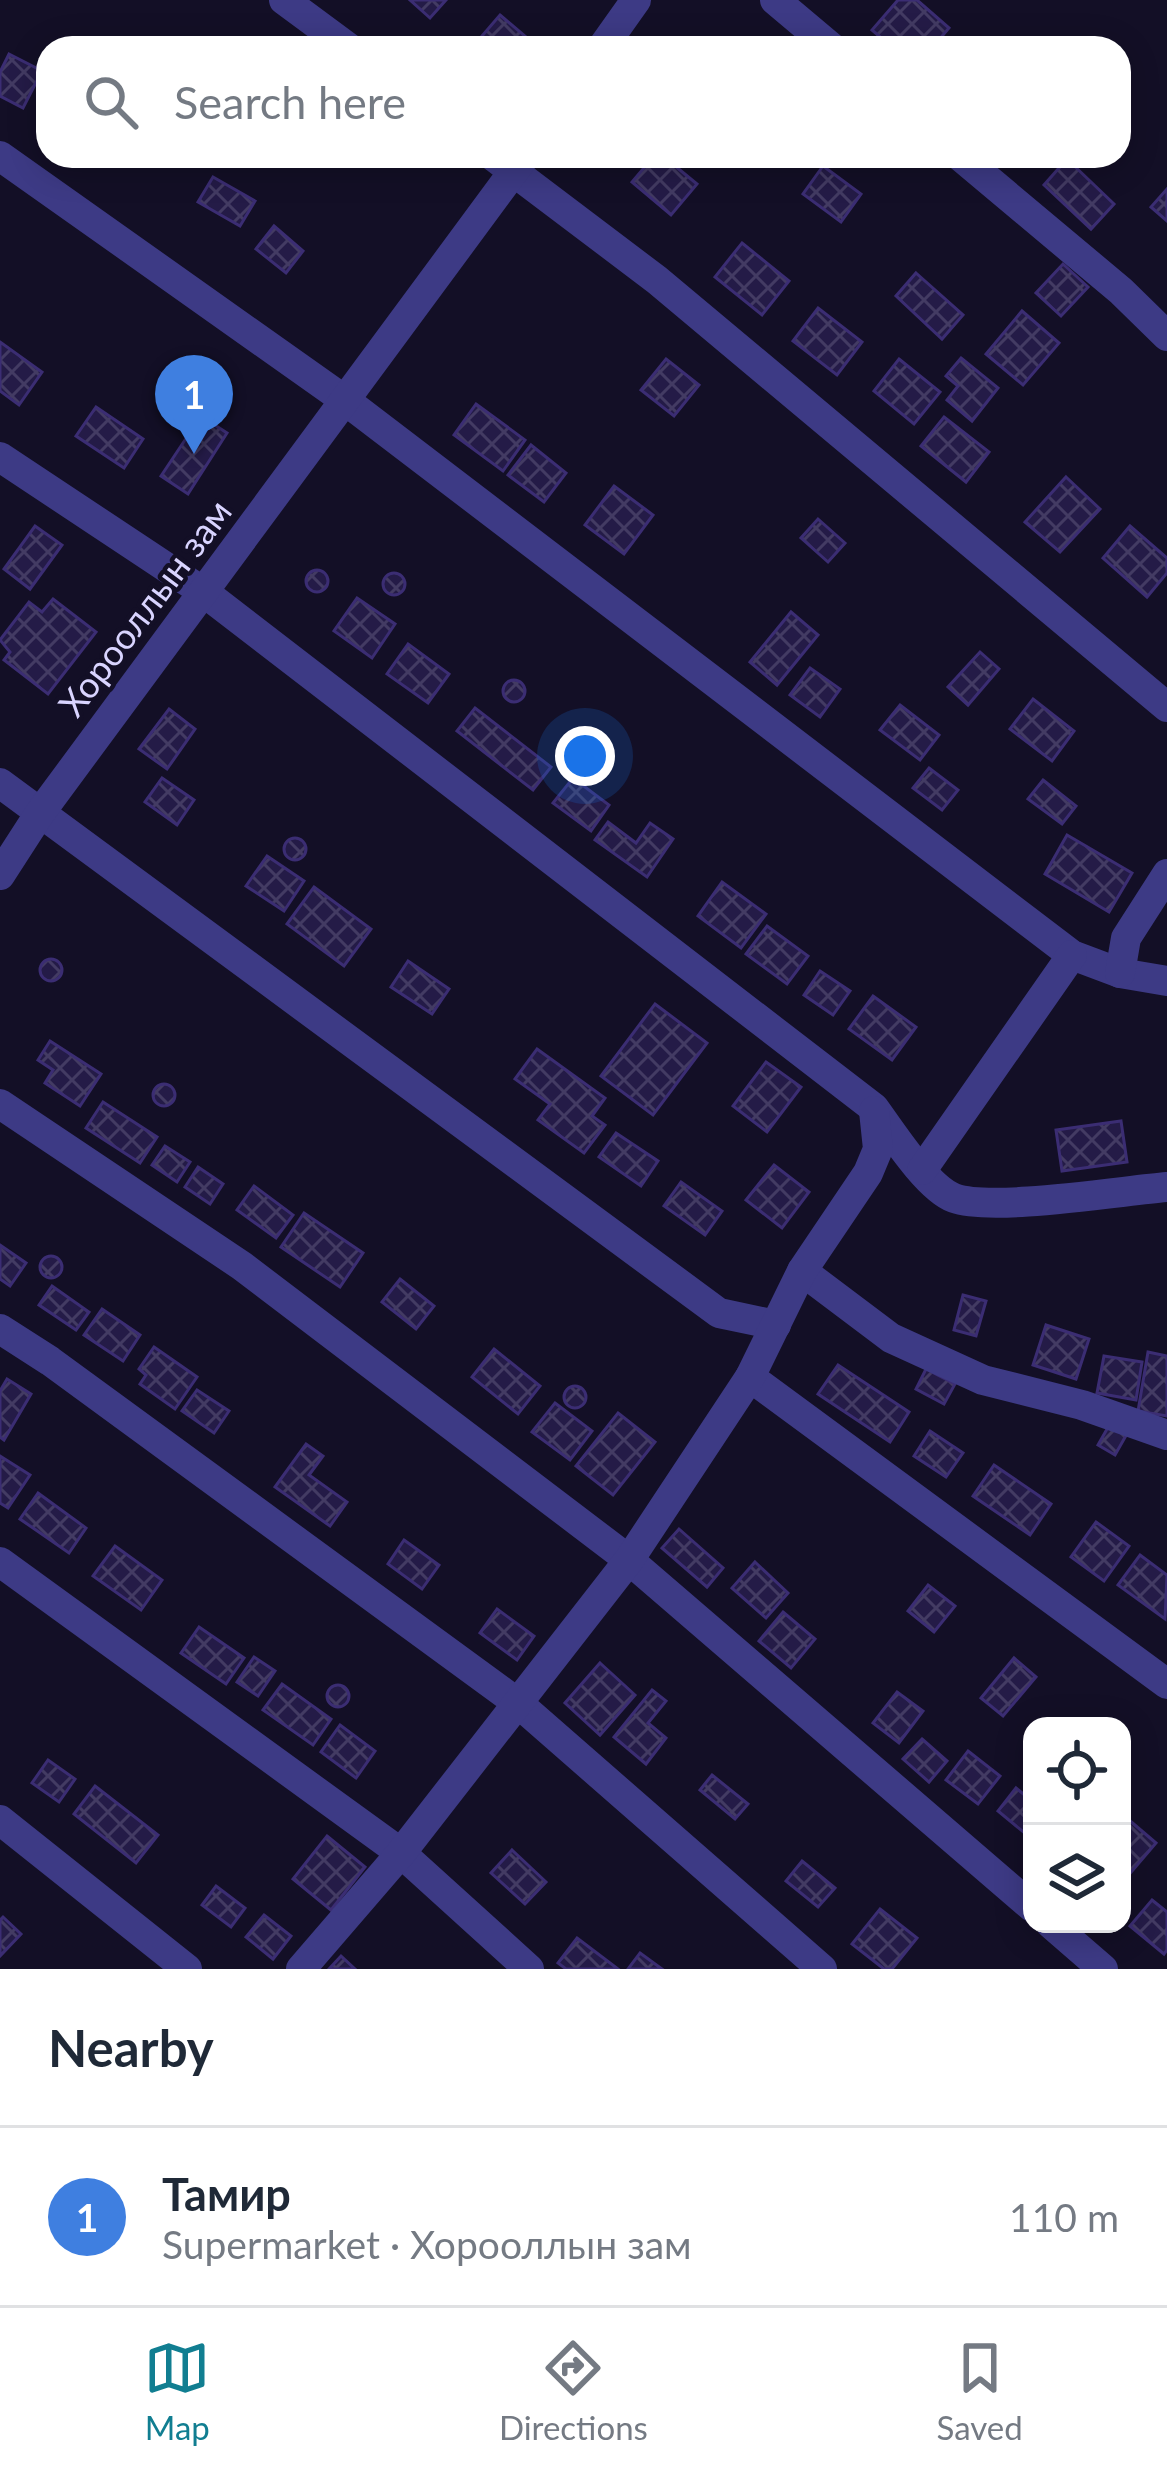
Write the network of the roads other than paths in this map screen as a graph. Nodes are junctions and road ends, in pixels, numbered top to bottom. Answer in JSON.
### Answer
{"nodes":[{"id":1,"x":284,"y":0,"type":"edge"},
{"id":2,"x":636,"y":0,"type":"edge"},
{"id":3,"x":775,"y":0,"type":"edge"},
{"id":4,"x":333,"y":36,"type":"edge"},
{"id":5,"x":610,"y":36,"type":"edge"},
{"id":6,"x":818,"y":36,"type":"edge"},
{"id":7,"x":0,"y":156,"type":"edge"},
{"id":8,"x":506,"y":168,"type":"edge"},
{"id":9,"x":520,"y":168,"type":"edge"},
{"id":10,"x":974,"y":168,"type":"edge"},
{"id":11,"x":1167,"y":335,"type":"edge"},
{"id":12,"x":346,"y":401,"type":"junction"},
{"id":13,"x":0,"y":457,"type":"edge"},
{"id":14,"x":206,"y":593,"type":"junction"},
{"id":15,"x":1167,"y":707,"type":"edge"},
{"id":16,"x":0,"y":783,"type":"edge"},
{"id":17,"x":40,"y":813,"type":"junction"},
{"id":18,"x":0,"y":874,"type":"edge"},
{"id":19,"x":1167,"y":874,"type":"edge"},
{"id":20,"x":1072,"y":955,"type":"junction"},
{"id":21,"x":1120,"y":973,"type":"junction"},
{"id":22,"x":1167,"y":981,"type":"edge"},
{"id":23,"x":0,"y":1104,"type":"edge"},
{"id":24,"x":874,"y":1108,"type":"junction"},
{"id":25,"x":922,"y":1170,"type":"junction"},
{"id":26,"x":1167,"y":1187,"type":"edge"},
{"id":27,"x":802,"y":1271,"type":"junction"},
{"id":28,"x":776,"y":1325,"type":"junction"},
{"id":29,"x":0,"y":1329,"type":"edge"},
{"id":30,"x":750,"y":1377,"type":"junction"},
{"id":31,"x":1167,"y":1436,"type":"edge"},
{"id":32,"x":629,"y":1559,"type":"junction"},
{"id":33,"x":0,"y":1562,"type":"edge"},
{"id":34,"x":1167,"y":1684,"type":"edge"},
{"id":35,"x":519,"y":1704,"type":"junction"},
{"id":36,"x":0,"y":1820,"type":"edge"},
{"id":37,"x":401,"y":1853,"type":"junction"},
{"id":38,"x":1023,"y":1899,"type":"edge"},
{"id":39,"x":1061,"y":1933,"type":"edge"},
{"id":40,"x":187,"y":1969,"type":"edge"},
{"id":41,"x":301,"y":1969,"type":"edge"},
{"id":42,"x":529,"y":1969,"type":"edge"},
{"id":43,"x":822,"y":1969,"type":"edge"},
{"id":44,"x":1103,"y":1969,"type":"edge"}],
"edges":[{"from":1,"to":4,"type":"street"},
{"from":2,"to":5,"type":"street"},
{"from":3,"to":6,"type":"street"},
{"from":7,"to":12,"type":"street"},
{"from":8,"to":12,"type":"street","name":"Хорооллын зам"},
{"from":9,"to":15,"type":"street"},
{"from":10,"to":11,"type":"street"},
{"from":12,"to":14,"type":"street","name":"Хорооллын зам"},
{"from":12,"to":20,"type":"street"},
{"from":13,"to":14,"type":"street"},
{"from":14,"to":17,"type":"street","name":"Хорооллын зам"},
{"from":14,"to":24,"type":"street"},
{"from":16,"to":17,"type":"street"},
{"from":17,"to":18,"type":"street","name":"Хорооллын зам"},
{"from":17,"to":28,"type":"street"},
{"from":19,"to":21,"type":"street"},
{"from":20,"to":21,"type":"street"},
{"from":20,"to":25,"type":"street"},
{"from":21,"to":22,"type":"street"},
{"from":23,"to":32,"type":"street"},
{"from":24,"to":25,"type":"street"},
{"from":24,"to":27,"type":"street"},
{"from":25,"to":26,"type":"street"},
{"from":27,"to":28,"type":"street"},
{"from":27,"to":31,"type":"street"},
{"from":28,"to":30,"type":"street"},
{"from":29,"to":35,"type":"street"},
{"from":30,"to":32,"type":"street"},
{"from":30,"to":34,"type":"street"},
{"from":32,"to":35,"type":"street"},
{"from":32,"to":38,"type":"street"},
{"from":33,"to":37,"type":"street"},
{"from":35,"to":37,"type":"street"},
{"from":35,"to":43,"type":"street"},
{"from":36,"to":40,"type":"street"},
{"from":37,"to":41,"type":"street"},
{"from":37,"to":42,"type":"street"},
{"from":39,"to":44,"type":"street"}]}
